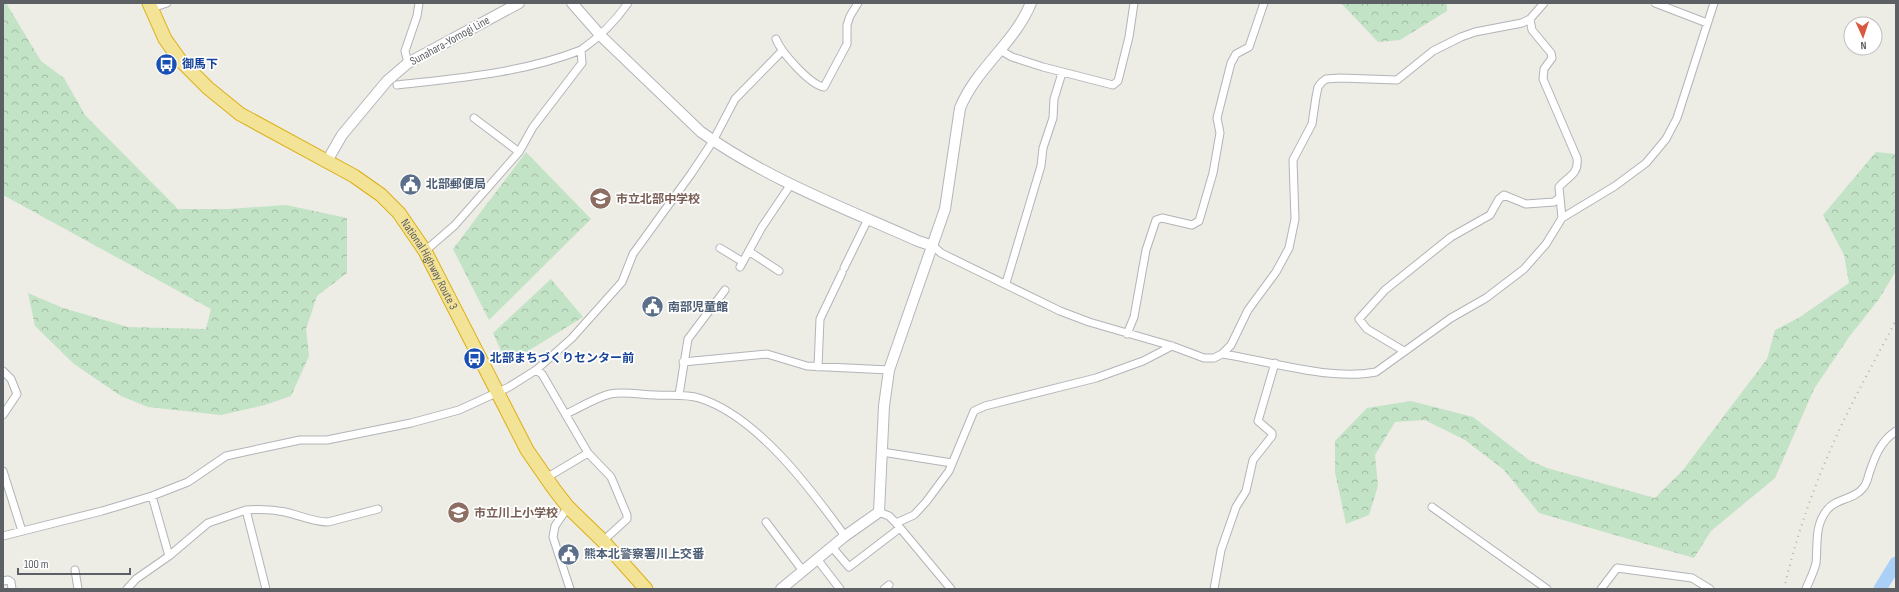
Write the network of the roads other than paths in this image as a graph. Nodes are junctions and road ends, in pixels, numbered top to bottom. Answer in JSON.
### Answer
{"nodes":[{"id":1,"x":167,"y":3,"type":"edge"},
{"id":2,"x":419,"y":3,"type":"edge"},
{"id":3,"x":519,"y":3,"type":"edge"},
{"id":4,"x":572,"y":3,"type":"edge"},
{"id":5,"x":628,"y":3,"type":"edge"},
{"id":6,"x":858,"y":3,"type":"edge"},
{"id":7,"x":1031,"y":3,"type":"edge"},
{"id":8,"x":1134,"y":3,"type":"edge"},
{"id":9,"x":1264,"y":3,"type":"edge"},
{"id":10,"x":1544,"y":3,"type":"edge"},
{"id":11,"x":1655,"y":3,"type":"edge"},
{"id":12,"x":1714,"y":3,"type":"edge"},
{"id":13,"x":150,"y":6,"type":"edge"},
{"id":14,"x":1530,"y":19,"type":"junction"},
{"id":15,"x":1707,"y":23,"type":"junction"},
{"id":16,"x":601,"y":36,"type":"junction"},
{"id":17,"x":776,"y":39,"type":"dead end"},
{"id":18,"x":581,"y":50,"type":"junction"},
{"id":19,"x":1000,"y":50,"type":"junction"},
{"id":20,"x":782,"y":51,"type":"junction"},
{"id":21,"x":408,"y":63,"type":"junction"},
{"id":22,"x":1062,"y":73,"type":"junction"},
{"id":23,"x":397,"y":85,"type":"dead end"},
{"id":24,"x":474,"y":118,"type":"dead end"},
{"id":25,"x":713,"y":141,"type":"junction"},
{"id":26,"x":519,"y":152,"type":"junction"},
{"id":27,"x":327,"y":161,"type":"junction"},
{"id":28,"x":790,"y":184,"type":"junction"},
{"id":29,"x":1559,"y":198,"type":"junction"},
{"id":30,"x":1562,"y":218,"type":"junction"},
{"id":31,"x":868,"y":219,"type":"junction"},
{"id":32,"x":933,"y":246,"type":"junction"},
{"id":33,"x":720,"y":248,"type":"dead end"},
{"id":34,"x":425,"y":251,"type":"junction"},
{"id":35,"x":750,"y":252,"type":"junction"},
{"id":36,"x":779,"y":271,"type":"dead end"},
{"id":37,"x":1006,"y":283,"type":"junction"},
{"id":38,"x":725,"y":290,"type":"dead end"},
{"id":39,"x":1127,"y":334,"type":"junction"},
{"id":40,"x":1172,"y":346,"type":"junction"},
{"id":41,"x":1404,"y":351,"type":"junction"},
{"id":42,"x":1222,"y":354,"type":"junction"},
{"id":43,"x":683,"y":362,"type":"junction"},
{"id":44,"x":1275,"y":363,"type":"junction"},
{"id":45,"x":818,"y":367,"type":"junction"},
{"id":46,"x":536,"y":370,"type":"junction"},
{"id":47,"x":889,"y":370,"type":"junction"},
{"id":48,"x":3,"y":371,"type":"edge"},
{"id":49,"x":498,"y":393,"type":"junction"},
{"id":50,"x":678,"y":395,"type":"junction"},
{"id":51,"x":566,"y":414,"type":"junction"},
{"id":52,"x":3,"y":415,"type":"edge"},
{"id":53,"x":1896,"y":431,"type":"edge"},
{"id":54,"x":882,"y":452,"type":"junction"},
{"id":55,"x":588,"y":453,"type":"junction"},
{"id":56,"x":952,"y":463,"type":"junction"},
{"id":57,"x":3,"y":471,"type":"edge"},
{"id":58,"x":546,"y":478,"type":"junction"},
{"id":59,"x":152,"y":496,"type":"junction"},
{"id":60,"x":568,"y":507,"type":"junction"},
{"id":61,"x":1432,"y":507,"type":"dead end"},
{"id":62,"x":378,"y":509,"type":"dead end"},
{"id":63,"x":246,"y":510,"type":"junction"},
{"id":64,"x":879,"y":512,"type":"junction"},
{"id":65,"x":766,"y":522,"type":"dead end"},
{"id":66,"x":898,"y":526,"type":"junction"},
{"id":67,"x":22,"y":531,"type":"junction"},
{"id":68,"x":3,"y":536,"type":"edge"},
{"id":69,"x":845,"y":536,"type":"junction"},
{"id":70,"x":603,"y":541,"type":"junction"},
{"id":71,"x":832,"y":547,"type":"junction"},
{"id":72,"x":169,"y":556,"type":"junction"},
{"id":73,"x":817,"y":559,"type":"junction"},
{"id":74,"x":75,"y":570,"type":"dead end"},
{"id":75,"x":803,"y":571,"type":"junction"},
{"id":76,"x":3,"y":581,"type":"edge"},
{"id":77,"x":12,"y":589,"type":"edge"},
{"id":78,"x":78,"y":589,"type":"edge"},
{"id":79,"x":127,"y":589,"type":"edge"},
{"id":80,"x":266,"y":589,"type":"edge"},
{"id":81,"x":570,"y":589,"type":"edge"},
{"id":82,"x":646,"y":589,"type":"edge"},
{"id":83,"x":781,"y":589,"type":"edge"},
{"id":84,"x":840,"y":589,"type":"edge"},
{"id":85,"x":951,"y":589,"type":"edge"},
{"id":86,"x":1214,"y":589,"type":"edge"},
{"id":87,"x":1547,"y":589,"type":"edge"},
{"id":88,"x":1601,"y":589,"type":"edge"},
{"id":89,"x":1710,"y":589,"type":"edge"},
{"id":90,"x":1806,"y":589,"type":"edge"}],
"edges":[{"from":1,"to":13,"type":"street"},
{"from":2,"to":21,"type":"street"},
{"from":3,"to":21,"type":"street","name":"Sunahara-Yomogi Line"},
{"from":4,"to":16,"type":"street"},
{"from":5,"to":16,"type":"street"},
{"from":6,"to":20,"type":"street"},
{"from":7,"to":19,"type":"street"},
{"from":8,"to":22,"type":"street"},
{"from":9,"to":39,"type":"street"},
{"from":10,"to":14,"type":"street"},
{"from":11,"to":15,"type":"street"},
{"from":12,"to":15,"type":"street"},
{"from":13,"to":27,"type":"highway","name":"National Highway Route 3"},
{"from":14,"to":29,"type":"street"},
{"from":14,"to":42,"type":"street"},
{"from":15,"to":30,"type":"street"},
{"from":16,"to":18,"type":"street"},
{"from":16,"to":25,"type":"street"},
{"from":17,"to":20,"type":"street"},
{"from":18,"to":23,"type":"street"},
{"from":18,"to":26,"type":"street"},
{"from":19,"to":22,"type":"street"},
{"from":19,"to":32,"type":"street"},
{"from":20,"to":25,"type":"street"},
{"from":21,"to":27,"type":"street","name":"Sunahara-Yomogi Line"},
{"from":22,"to":37,"type":"street"},
{"from":24,"to":26,"type":"street"},
{"from":25,"to":28,"type":"street"},
{"from":25,"to":46,"type":"street"},
{"from":26,"to":34,"type":"street"},
{"from":27,"to":34,"type":"highway","name":"National Highway Route 3"},
{"from":28,"to":31,"type":"street"},
{"from":28,"to":35,"type":"street"},
{"from":29,"to":30,"type":"street"},
{"from":29,"to":41,"type":"street"},
{"from":30,"to":41,"type":"street"},
{"from":31,"to":32,"type":"street"},
{"from":31,"to":45,"type":"street"},
{"from":32,"to":37,"type":"street"},
{"from":32,"to":47,"type":"street"},
{"from":33,"to":35,"type":"street"},
{"from":34,"to":49,"type":"highway","name":"National Highway Route 3"},
{"from":35,"to":36,"type":"street"},
{"from":37,"to":39,"type":"street"},
{"from":38,"to":43,"type":"street"},
{"from":39,"to":40,"type":"street"},
{"from":40,"to":42,"type":"street"},
{"from":40,"to":56,"type":"street"},
{"from":41,"to":44,"type":"street"},
{"from":42,"to":44,"type":"street"},
{"from":43,"to":45,"type":"street"},
{"from":43,"to":50,"type":"street"},
{"from":44,"to":86,"type":"street"},
{"from":45,"to":47,"type":"street"},
{"from":46,"to":49,"type":"street"},
{"from":46,"to":51,"type":"street"},
{"from":47,"to":54,"type":"street"},
{"from":48,"to":52,"type":"street"},
{"from":49,"to":58,"type":"highway","name":"National Highway Route 3"},
{"from":49,"to":59,"type":"street"},
{"from":50,"to":51,"type":"street"},
{"from":50,"to":69,"type":"street"},
{"from":51,"to":55,"type":"street"},
{"from":53,"to":90,"type":"street"},
{"from":54,"to":56,"type":"street"},
{"from":54,"to":64,"type":"street"},
{"from":55,"to":58,"type":"street"},
{"from":55,"to":70,"type":"street"},
{"from":56,"to":66,"type":"street"},
{"from":57,"to":67,"type":"street"},
{"from":58,"to":60,"type":"highway","name":"National Highway Route 3"},
{"from":59,"to":67,"type":"street"},
{"from":59,"to":72,"type":"street"},
{"from":60,"to":70,"type":"highway","name":"National Highway Route 3"},
{"from":60,"to":81,"type":"street"},
{"from":61,"to":87,"type":"street"},
{"from":62,"to":63,"type":"street"},
{"from":63,"to":72,"type":"street"},
{"from":63,"to":80,"type":"street"},
{"from":64,"to":66,"type":"street"},
{"from":64,"to":69,"type":"street"},
{"from":65,"to":75,"type":"street"},
{"from":66,"to":71,"type":"street"},
{"from":66,"to":85,"type":"street"},
{"from":67,"to":68,"type":"street"},
{"from":69,"to":71,"type":"street"},
{"from":70,"to":82,"type":"highway","name":"National Highway Route 3"},
{"from":71,"to":73,"type":"street"},
{"from":72,"to":79,"type":"street"},
{"from":73,"to":75,"type":"street"},
{"from":73,"to":84,"type":"street"},
{"from":74,"to":78,"type":"street"},
{"from":75,"to":83,"type":"street"},
{"from":76,"to":77,"type":"street"},
{"from":88,"to":89,"type":"street"}]}
